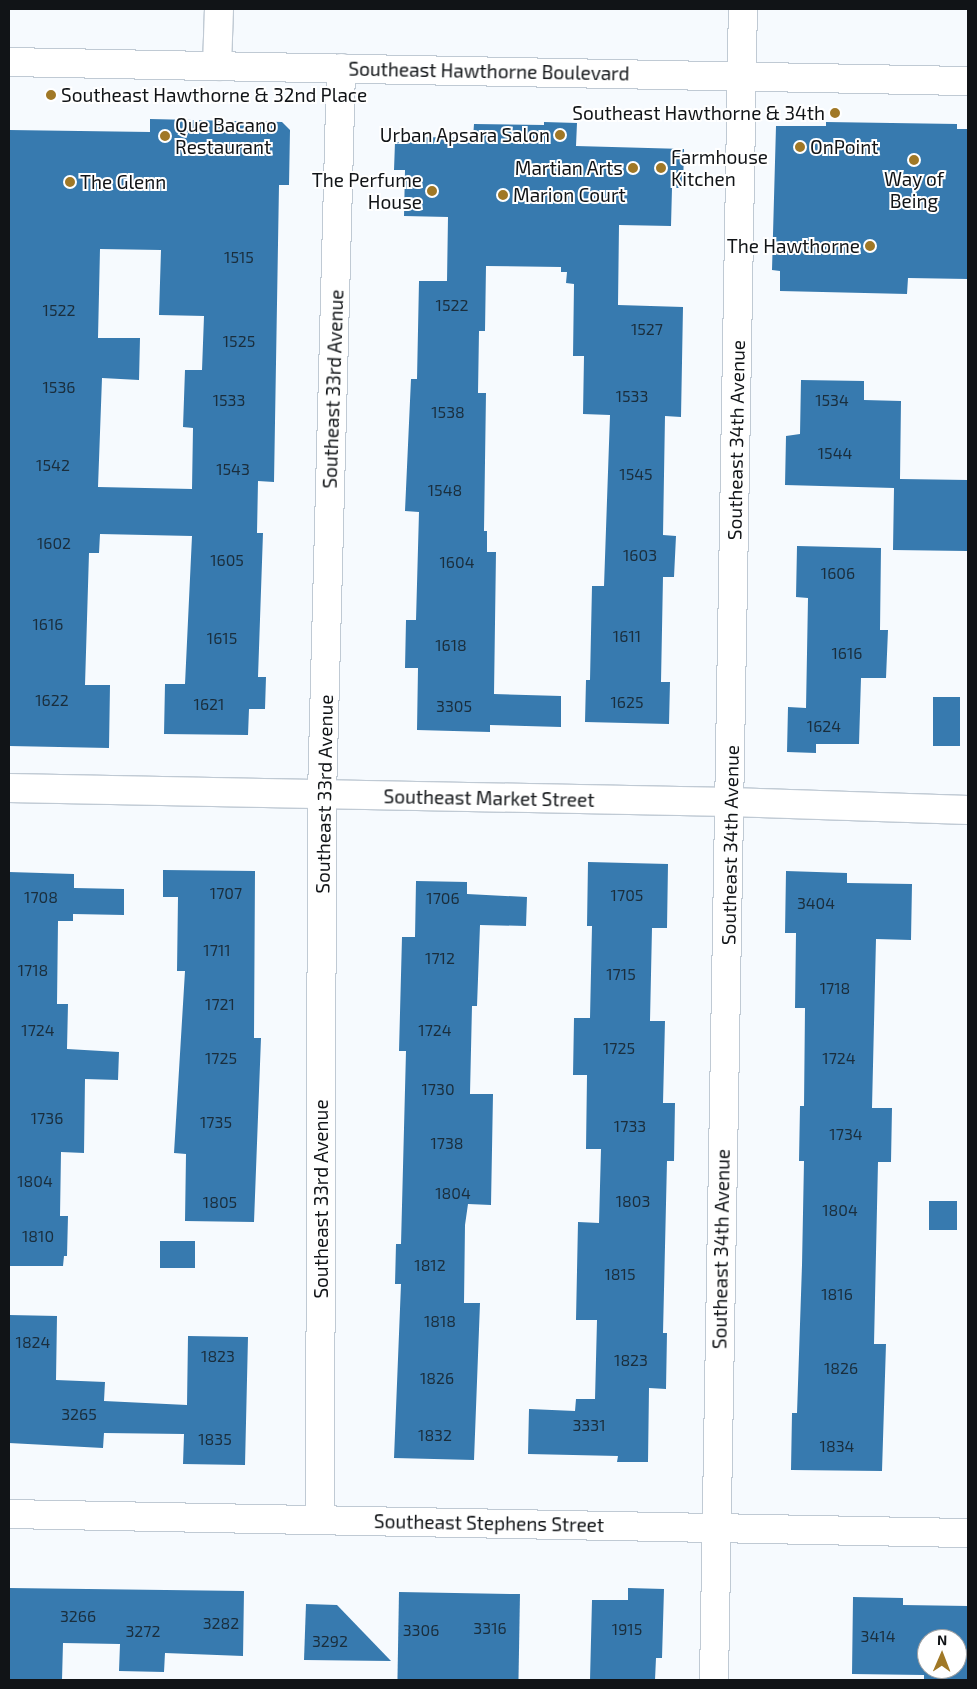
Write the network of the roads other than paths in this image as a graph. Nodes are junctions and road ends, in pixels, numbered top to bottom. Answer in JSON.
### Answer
{"nodes":[{"id":1,"x":219,"y":9,"type":"edge"},
{"id":2,"x":743,"y":9,"type":"edge"},
{"id":3,"x":9,"y":62,"type":"edge"},
{"id":4,"x":218,"y":66,"type":"junction"},
{"id":5,"x":342,"y":68,"type":"junction"},
{"id":6,"x":742,"y":76,"type":"junction"},
{"id":7,"x":968,"y":80,"type":"edge"},
{"id":8,"x":9,"y":788,"type":"edge"},
{"id":9,"x":322,"y":795,"type":"junction"},
{"id":10,"x":730,"y":802,"type":"junction"},
{"id":11,"x":968,"y":810,"type":"edge"},
{"id":12,"x":9,"y":1514,"type":"edge"},
{"id":13,"x":320,"y":1520,"type":"junction"},
{"id":14,"x":715,"y":1527,"type":"junction"},
{"id":15,"x":968,"y":1532,"type":"edge"},
{"id":16,"x":714,"y":1680,"type":"edge"}],
"edges":[{"from":1,"to":4,"type":"street"},
{"from":2,"to":6,"type":"street","name":"Southeast 34th Avenue"},
{"from":3,"to":4,"type":"street","name":"Southeast Hawthorne Boulevard"},
{"from":4,"to":5,"type":"street","name":"Southeast Hawthorne Boulevard"},
{"from":5,"to":6,"type":"street","name":"Southeast Hawthorne Boulevard"},
{"from":5,"to":9,"type":"street","name":"Southeast 33rd Avenue"},
{"from":6,"to":7,"type":"street","name":"Southeast Hawthorne Boulevard"},
{"from":6,"to":10,"type":"street","name":"Southeast 34th Avenue"},
{"from":8,"to":9,"type":"street","name":"Southeast Market Street"},
{"from":9,"to":10,"type":"street","name":"Southeast Market Street"},
{"from":9,"to":13,"type":"street","name":"Southeast 33rd Avenue"},
{"from":10,"to":11,"type":"street","name":"Southeast Market Street"},
{"from":10,"to":14,"type":"street","name":"Southeast 34th Avenue"},
{"from":12,"to":13,"type":"street","name":"Southeast Stephens Street"},
{"from":13,"to":14,"type":"street","name":"Southeast Stephens Street"},
{"from":14,"to":15,"type":"street","name":"Southeast Stephens Street"},
{"from":14,"to":16,"type":"street","name":"Southeast 34th Avenue"}]}
